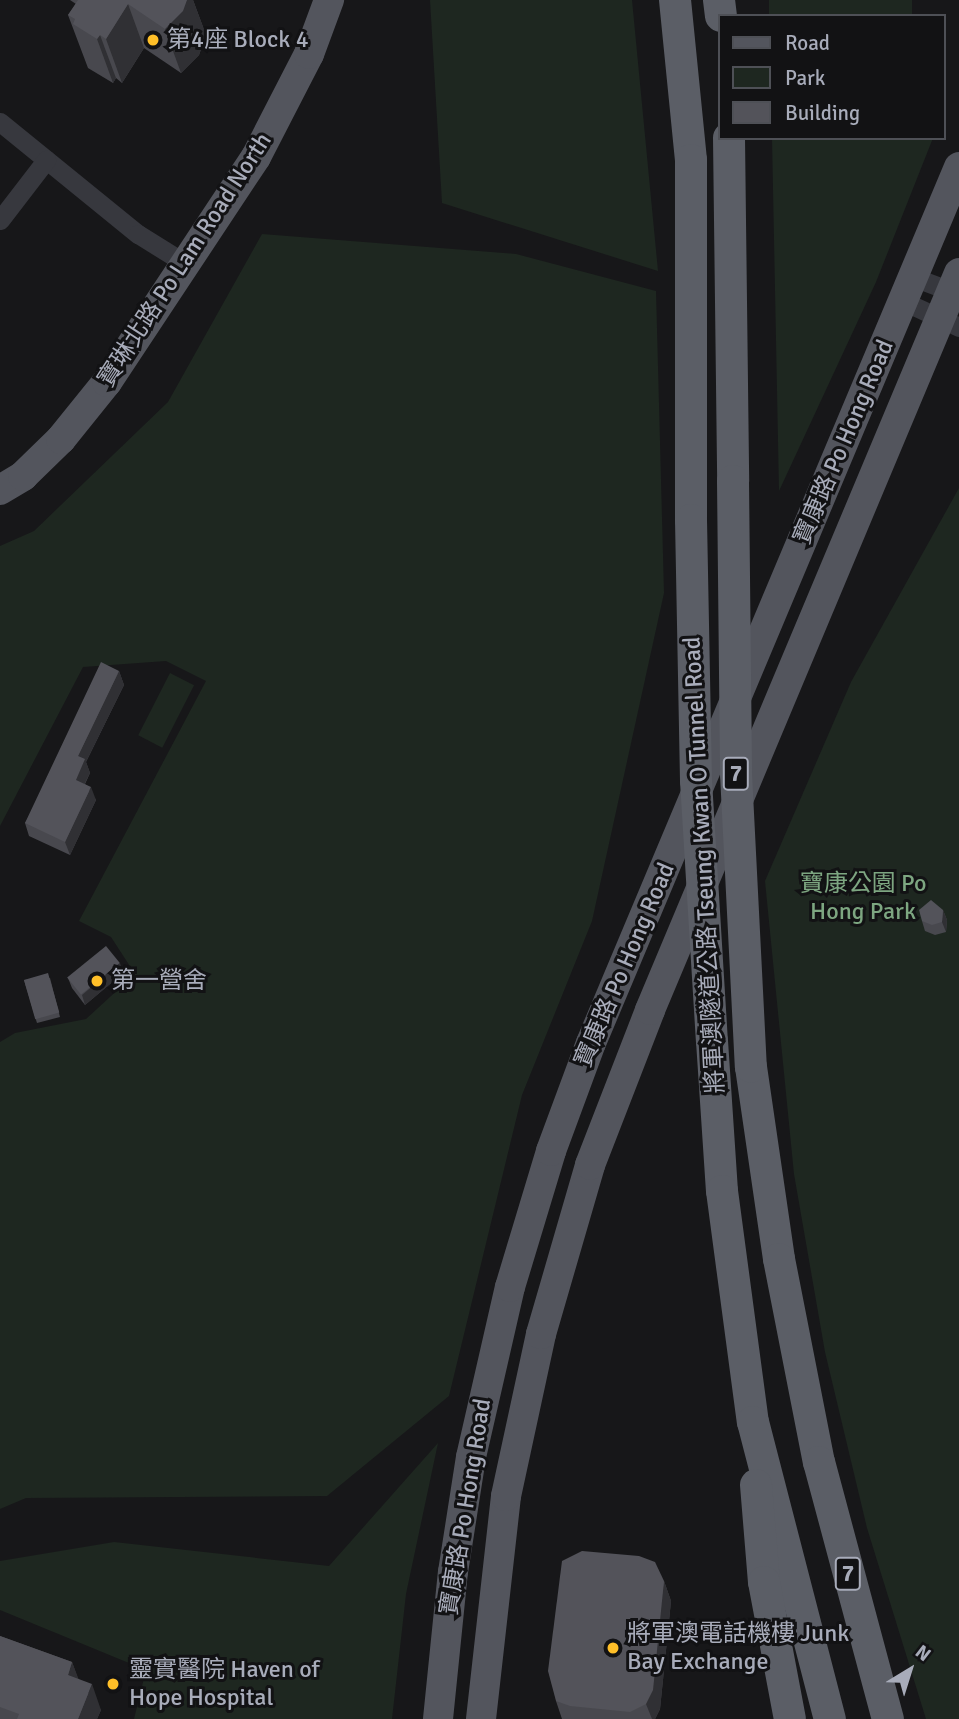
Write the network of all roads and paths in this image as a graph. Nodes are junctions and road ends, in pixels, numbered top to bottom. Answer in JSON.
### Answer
{"nodes":[{"id":1,"x":329,"y":0,"type":"edge"},
{"id":2,"x":675,"y":0,"type":"edge"},
{"id":3,"x":0,"y":122,"type":"edge"},
{"id":4,"x":729,"y":140,"type":"edge"},
{"id":5,"x":46,"y":160,"type":"junction"},
{"id":6,"x":959,"y":167,"type":"edge"},
{"id":7,"x":0,"y":220,"type":"edge"},
{"id":8,"x":183,"y":262,"type":"junction"},
{"id":9,"x":956,"y":286,"type":"edge"},
{"id":10,"x":908,"y":289,"type":"junction"},
{"id":11,"x":949,"y":323,"type":"edge"},
{"id":12,"x":0,"y":490,"type":"edge"},
{"id":13,"x":753,"y":1422,"type":"junction"},
{"id":14,"x":828,"y":1715,"type":"edge"},
{"id":15,"x":438,"y":1719,"type":"edge"},
{"id":16,"x":481,"y":1719,"type":"edge"},
{"id":17,"x":790,"y":1719,"type":"edge"},
{"id":18,"x":888,"y":1719,"type":"edge"}],
"edges":[{"from":1,"to":8,"type":"main road","name":"寶琳北路 Po Lam Road North"},
{"from":2,"to":13,"type":"highway","name":"將軍澳隧道公路 Tseung Kwan O Tunnel Road","number":"7","bridge":true},
{"from":3,"to":5,"type":"street"},
{"from":4,"to":18,"type":"highway","name":"將軍澳隧道公路 Tseung Kwan O Tunnel Road","number":"7","bridge":true},
{"from":5,"to":7,"type":"street"},
{"from":5,"to":8,"type":"street"},
{"from":6,"to":10,"type":"main road","name":"寶康路 Po Hong Road"},
{"from":8,"to":12,"type":"main road","name":"寶琳北路 Po Lam Road North"},
{"from":9,"to":10,"type":"street"},
{"from":9,"to":11,"type":"main road","name":"寶康路 Po Hong Road"},
{"from":10,"to":11,"type":"street"},
{"from":10,"to":15,"type":"main road","name":"寶康路 Po Hong Road"},
{"from":11,"to":16,"type":"main road","name":"寶康路 Po Hong Road"},
{"from":13,"to":14,"type":"highway","name":"將軍澳隧道公路 Tseung Kwan O Tunnel Road","number":"7"},
{"from":13,"to":17,"type":"highway"}]}
